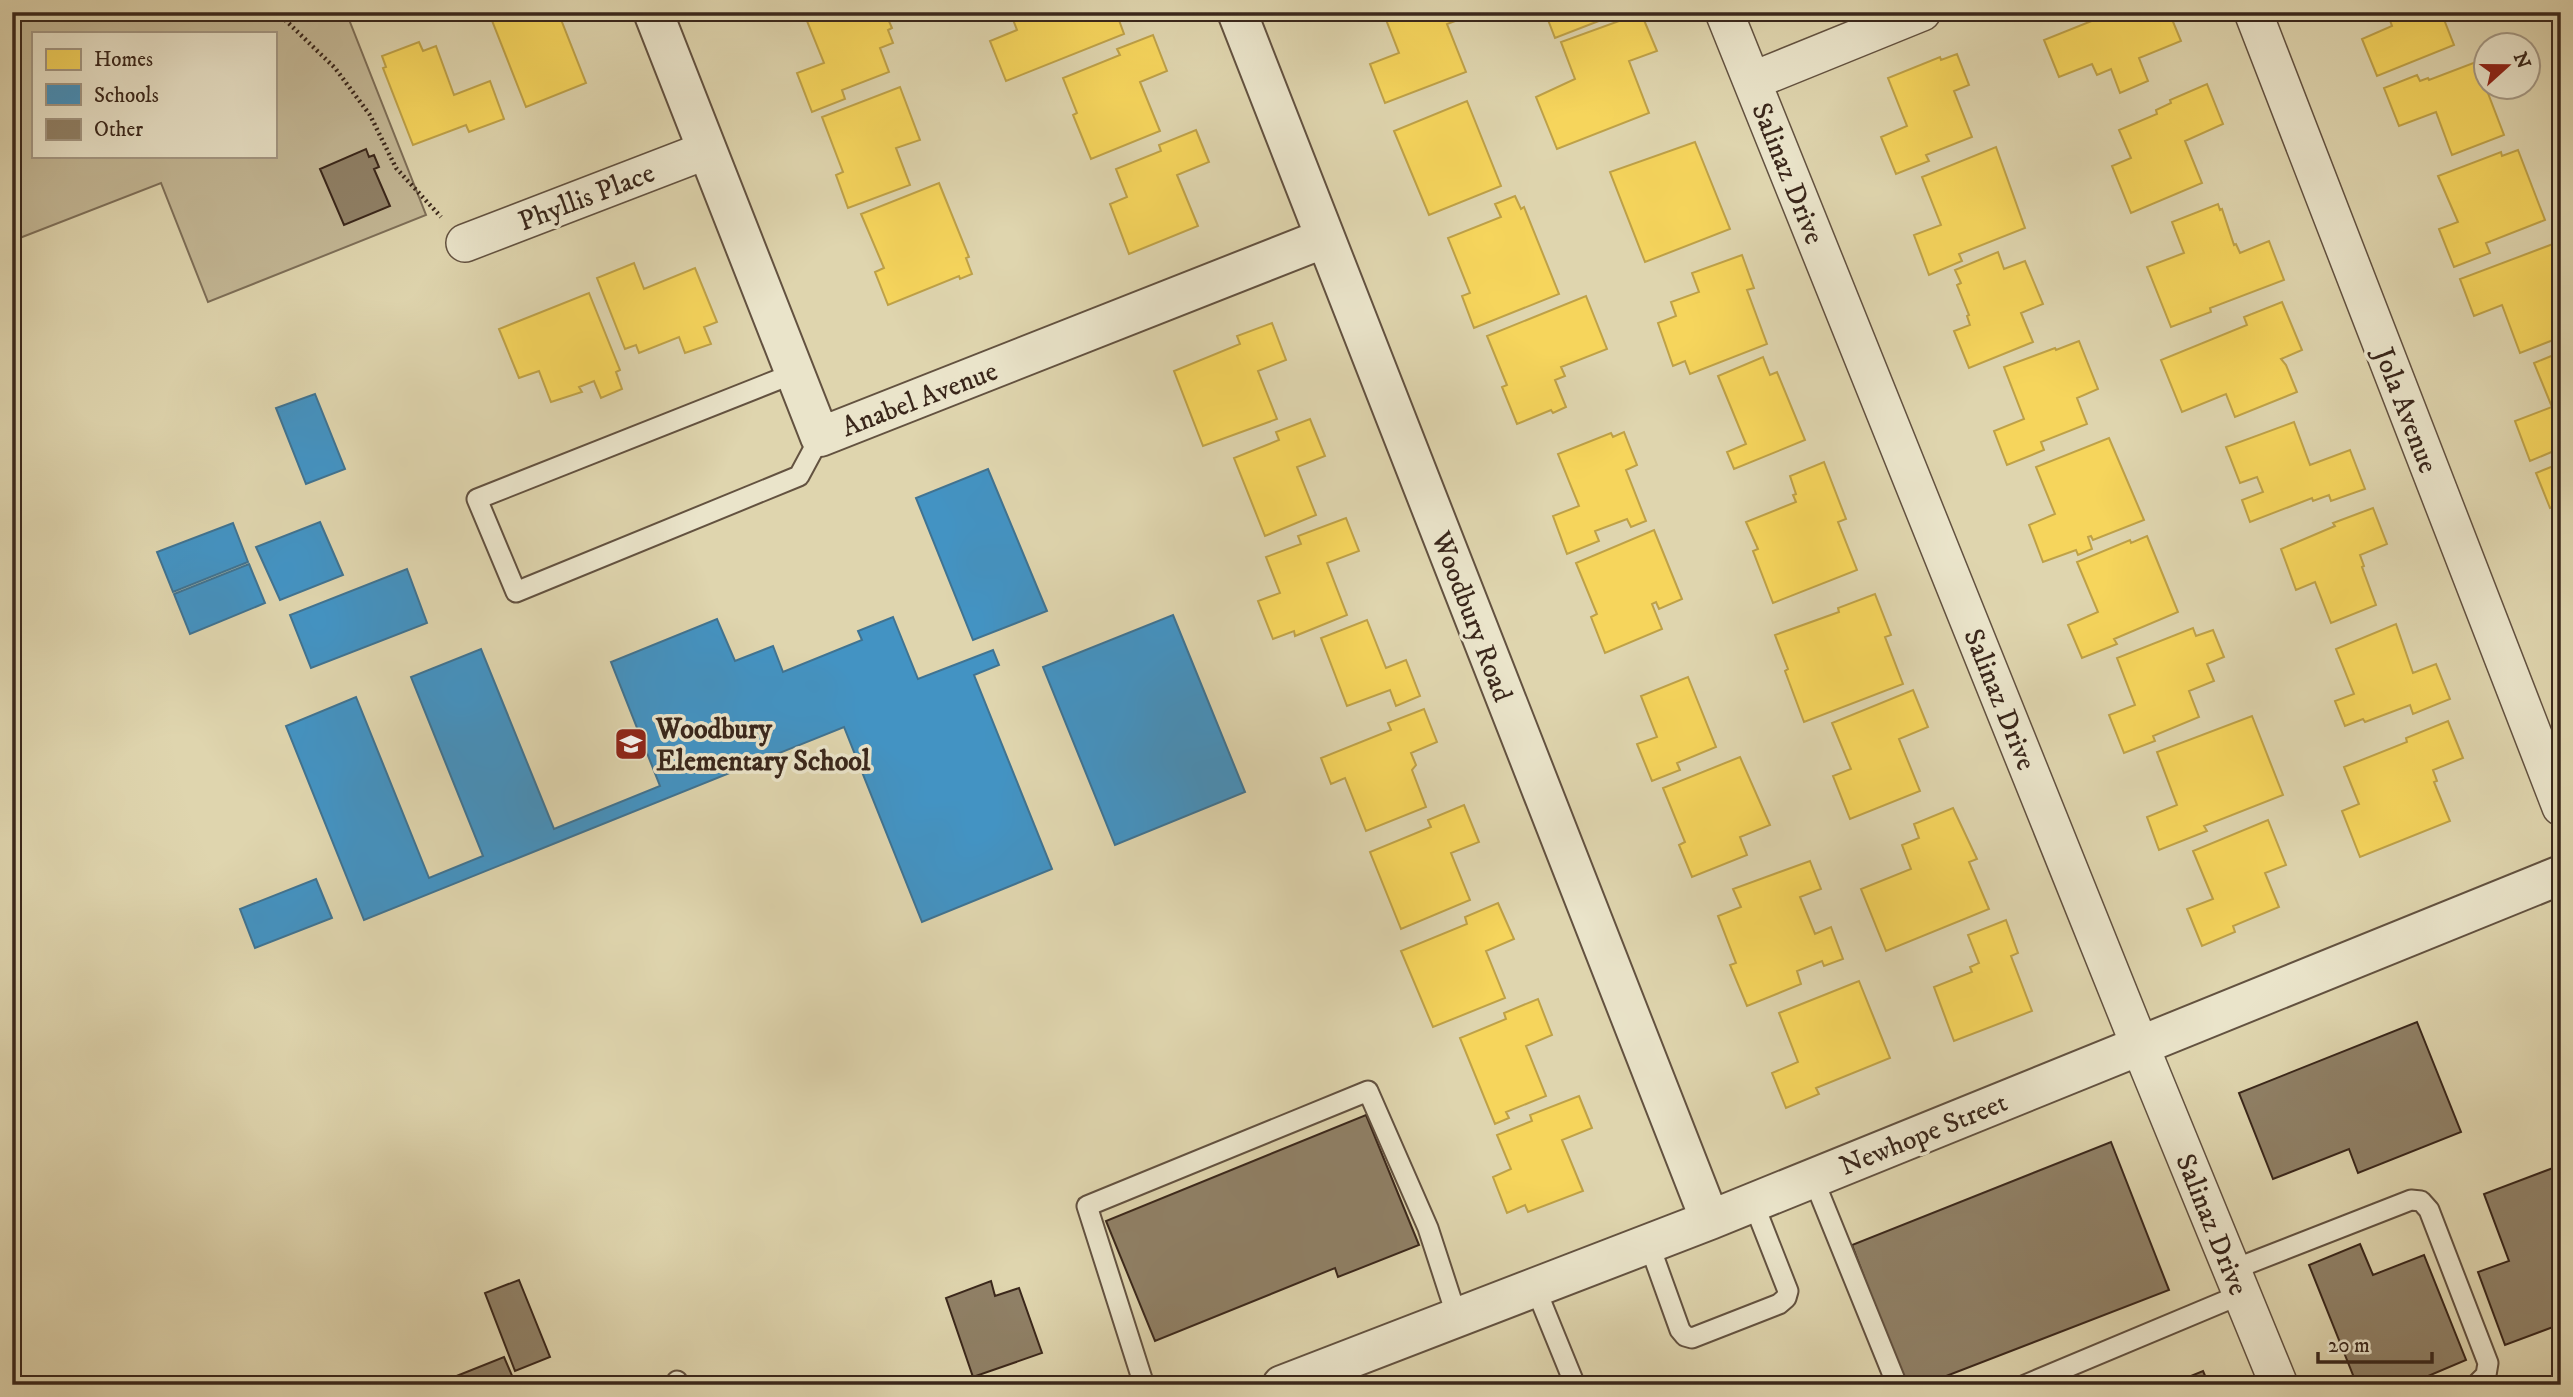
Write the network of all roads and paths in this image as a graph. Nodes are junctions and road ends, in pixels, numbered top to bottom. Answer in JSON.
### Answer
{"nodes":[{"id":1,"x":277,"y":12,"type":"edge"},
{"id":2,"x":653,"y":12,"type":"edge"},
{"id":3,"x":1237,"y":12,"type":"edge"},
{"id":4,"x":1724,"y":12,"type":"edge"},
{"id":5,"x":1922,"y":12,"type":"edge"},
{"id":6,"x":2253,"y":12,"type":"edge"},
{"id":7,"x":1752,"y":81,"type":"junction"},
{"id":8,"x":707,"y":150,"type":"junction"},
{"id":9,"x":1325,"y":238,"type":"junction"},
{"id":10,"x":465,"y":243,"type":"joint"},
{"id":11,"x":795,"y":373,"type":"junction"},
{"id":12,"x":820,"y":437,"type":"junction"},
{"id":13,"x":2561,"y":807,"type":"edge"},
{"id":14,"x":2561,"y":875,"type":"edge"},
{"id":15,"x":2140,"y":1046,"type":"junction"},
{"id":16,"x":1812,"y":1178,"type":"junction"},
{"id":17,"x":1753,"y":1202,"type":"junction"},
{"id":18,"x":1710,"y":1220,"type":"junction"},
{"id":19,"x":1648,"y":1244,"type":"junction"},
{"id":20,"x":2237,"y":1282,"type":"junction"},
{"id":21,"x":1535,"y":1287,"type":"junction"},
{"id":22,"x":1457,"y":1317,"type":"junction"},
{"id":23,"x":1144,"y":1385,"type":"edge"},
{"id":24,"x":1282,"y":1385,"type":"edge"},
{"id":25,"x":1574,"y":1385,"type":"edge"},
{"id":26,"x":1898,"y":1385,"type":"edge"},
{"id":27,"x":2025,"y":1385,"type":"edge"},
{"id":28,"x":2279,"y":1385,"type":"edge"},
{"id":29,"x":2476,"y":1385,"type":"edge"}],
"edges":[{"from":1,"to":10,"type":"path"},
{"from":2,"to":8,"type":"street","name":"Anabel Avenue"},
{"from":3,"to":9,"type":"street","name":"Woodbury Road"},
{"from":4,"to":7,"type":"street","name":"Salinaz Drive"},
{"from":5,"to":7,"type":"street"},
{"from":6,"to":13,"type":"street","name":"Jola Avenue"},
{"from":7,"to":15,"type":"street","name":"Salinaz Drive"},
{"from":8,"to":10,"type":"street","name":"Phyllis Place"},
{"from":8,"to":11,"type":"street","name":"Anabel Avenue"},
{"from":9,"to":12,"type":"street","name":"Anabel Avenue"},
{"from":9,"to":18,"type":"street","name":"Woodbury Road"},
{"from":11,"to":12,"type":"street","name":"Anabel Avenue"},
{"from":11,"to":12,"type":"lane"},
{"from":14,"to":15,"type":"street","name":"Newhope Street"},
{"from":15,"to":16,"type":"street","name":"Newhope Street"},
{"from":15,"to":20,"type":"street","name":"Salinaz Drive"},
{"from":16,"to":17,"type":"street","name":"Newhope Street"},
{"from":16,"to":26,"type":"lane"},
{"from":17,"to":18,"type":"street","name":"Newhope Street"},
{"from":17,"to":19,"type":"lane"},
{"from":18,"to":19,"type":"street","name":"Newhope Street"},
{"from":19,"to":21,"type":"street","name":"Newhope Street"},
{"from":20,"to":27,"type":"lane"},
{"from":20,"to":28,"type":"street","name":"Salinaz Drive"},
{"from":20,"to":29,"type":"lane"},
{"from":21,"to":22,"type":"street","name":"Newhope Street"},
{"from":21,"to":25,"type":"lane"},
{"from":22,"to":23,"type":"lane"},
{"from":22,"to":24,"type":"street","name":"Newhope Street"}]}
